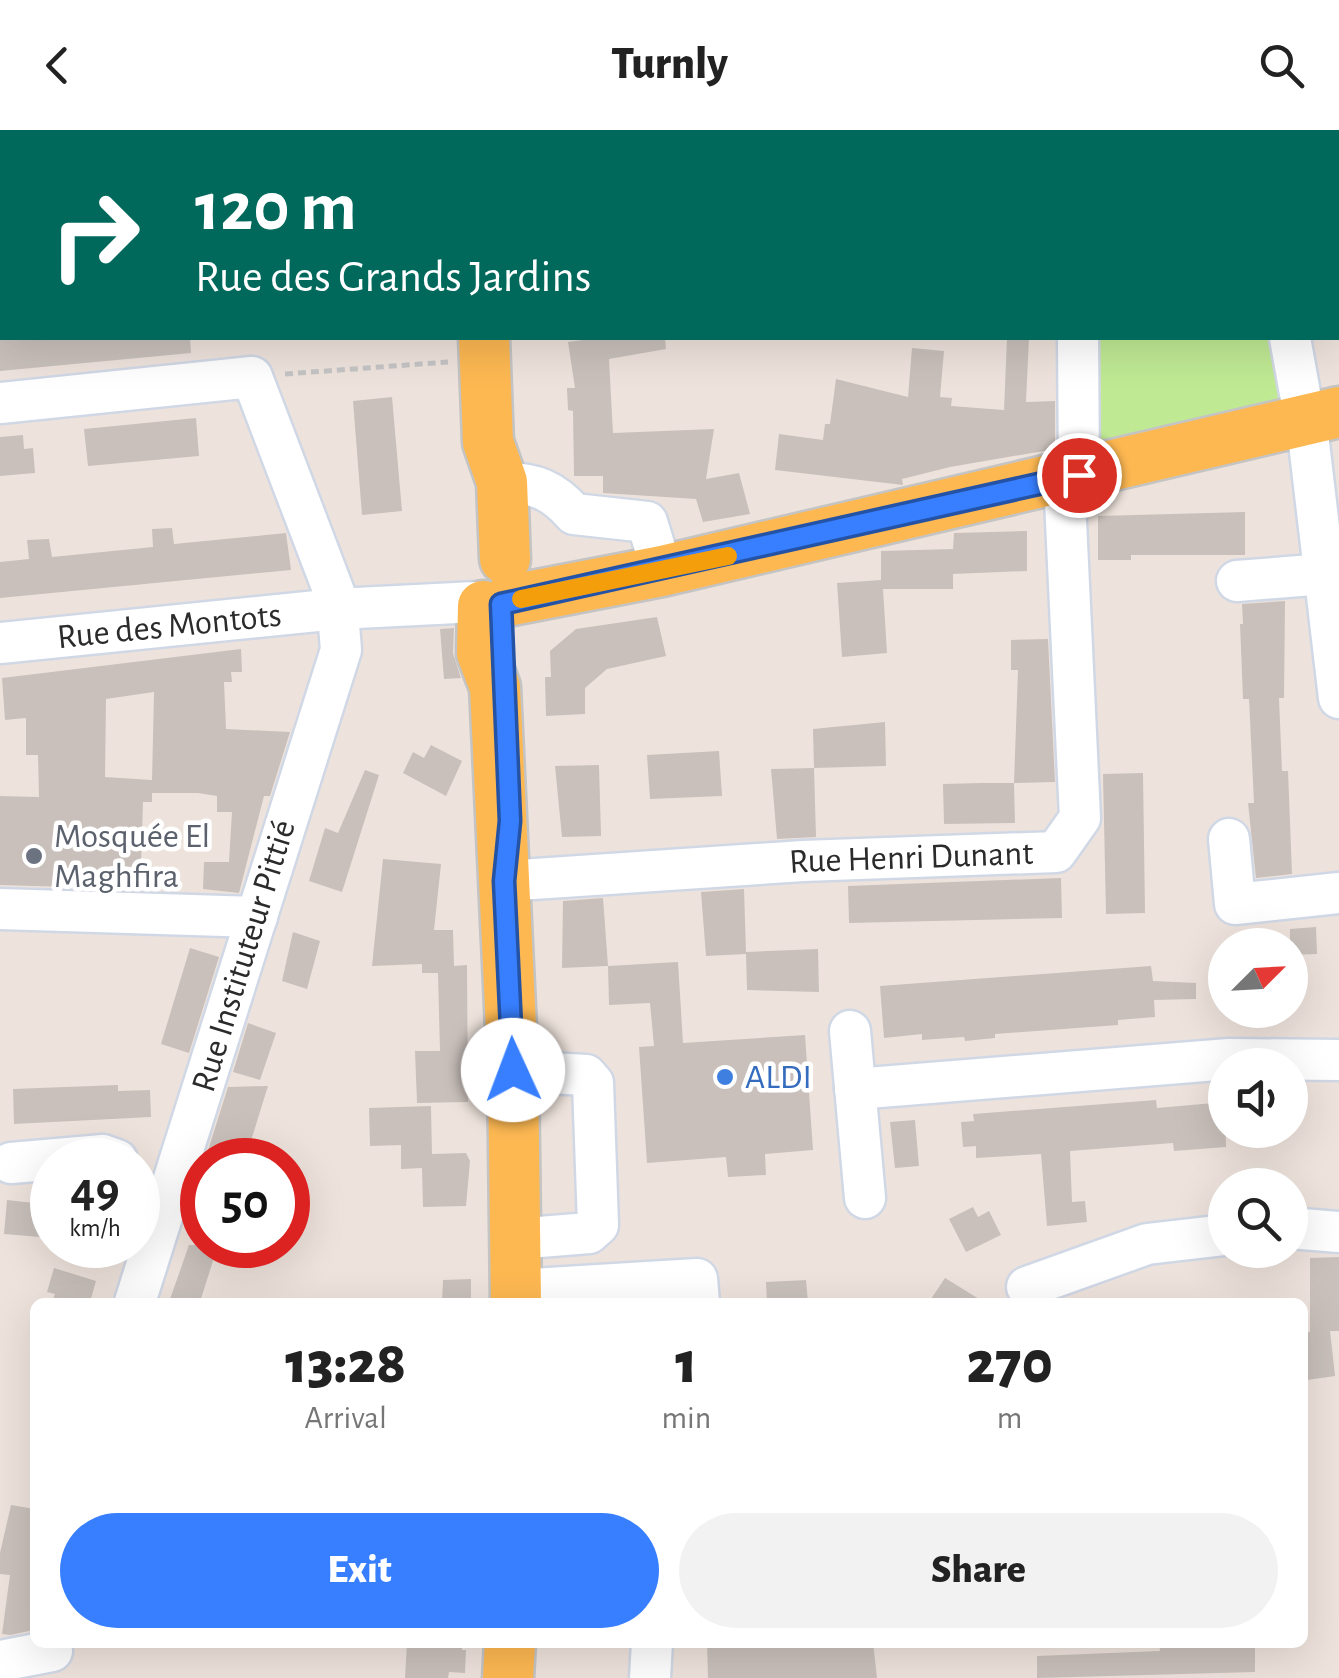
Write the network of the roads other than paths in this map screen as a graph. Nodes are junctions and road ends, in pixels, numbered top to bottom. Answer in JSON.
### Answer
{"nodes":[{"id":1,"x":1078,"y":340,"type":"edge"},
{"id":2,"x":1291,"y":340,"type":"edge"},
{"id":3,"x":484,"y":342,"type":"edge"},
{"id":4,"x":0,"y":403,"type":"edge"},
{"id":5,"x":1322,"y":416,"type":"edge"},
{"id":6,"x":489,"y":473,"type":"junction"},
{"id":7,"x":1071,"y":477,"type":"junction"},
{"id":8,"x":1329,"y":524,"type":"edge"},
{"id":9,"x":662,"y":571,"type":"junction"},
{"id":10,"x":1326,"y":574,"type":"junction"},
{"id":11,"x":1237,"y":581,"type":"dead end"},
{"id":12,"x":492,"y":602,"type":"junction"},
{"id":13,"x":337,"y":609,"type":"junction"},
{"id":14,"x":0,"y":643,"type":"edge"},
{"id":15,"x":1339,"y":698,"type":"edge"},
{"id":16,"x":1228,"y":839,"type":"dead end"},
{"id":17,"x":504,"y":881,"type":"junction"},
{"id":18,"x":1339,"y":893,"type":"edge"},
{"id":19,"x":0,"y":909,"type":"edge"},
{"id":20,"x":257,"y":916,"type":"junction"},
{"id":21,"x":850,"y":1031,"type":"dead end"},
{"id":22,"x":1339,"y":1060,"type":"edge"},
{"id":23,"x":513,"y":1070,"type":"junction"},
{"id":24,"x":855,"y":1089,"type":"junction"},
{"id":25,"x":30,"y":1161,"type":"edge"},
{"id":26,"x":11,"y":1163,"type":"dead end"},
{"id":27,"x":160,"y":1163,"type":"edge"},
{"id":28,"x":865,"y":1198,"type":"dead end"},
{"id":29,"x":1308,"y":1229,"type":"edge"},
{"id":30,"x":1339,"y":1232,"type":"edge"},
{"id":31,"x":1208,"y":1237,"type":"edge"},
{"id":32,"x":515,"y":1239,"type":"junction"},
{"id":33,"x":141,"y":1268,"type":"edge"},
{"id":34,"x":1027,"y":1287,"type":"dead end"},
{"id":35,"x":516,"y":1296,"type":"edge"},
{"id":36,"x":136,"y":1298,"type":"edge"},
{"id":37,"x":699,"y":1298,"type":"edge"},
{"id":38,"x":510,"y":1648,"type":"edge"},
{"id":39,"x":652,"y":1648,"type":"edge"},
{"id":40,"x":51,"y":1657,"type":"edge"},
{"id":41,"x":0,"y":1660,"type":"edge"},
{"id":42,"x":508,"y":1678,"type":"edge"},
{"id":43,"x":650,"y":1678,"type":"edge"}],
"edges":[{"from":1,"to":7,"type":"street"},
{"from":2,"to":5,"type":"street"},
{"from":3,"to":6,"type":"main road"},
{"from":4,"to":13,"type":"street","name":"Rue Instituteur Pittié"},
{"from":5,"to":7,"type":"main road"},
{"from":5,"to":8,"type":"street"},
{"from":6,"to":9,"type":"street"},
{"from":6,"to":12,"type":"main road"},
{"from":7,"to":9,"type":"main road"},
{"from":7,"to":17,"type":"street","name":"Rue Henri Dunant"},
{"from":8,"to":10,"type":"street"},
{"from":9,"to":12,"type":"main road"},
{"from":10,"to":11,"type":"street"},
{"from":10,"to":15,"type":"street"},
{"from":12,"to":13,"type":"street","name":"Rue des Montots"},
{"from":12,"to":17,"type":"main road"},
{"from":13,"to":14,"type":"street","name":"Rue des Montots"},
{"from":13,"to":20,"type":"street","name":"Rue Instituteur Pittié"},
{"from":16,"to":18,"type":"street"},
{"from":17,"to":23,"type":"main road"},
{"from":19,"to":20,"type":"street"},
{"from":20,"to":27,"type":"street","name":"Rue Instituteur Pittié"},
{"from":21,"to":24,"type":"street"},
{"from":22,"to":24,"type":"street"},
{"from":23,"to":32,"type":"main road"},
{"from":23,"to":32,"type":"street"},
{"from":24,"to":28,"type":"street"},
{"from":25,"to":26,"type":"street"},
{"from":29,"to":30,"type":"street"},
{"from":31,"to":34,"type":"street"},
{"from":32,"to":35,"type":"main road"},
{"from":33,"to":36,"type":"street","name":"Rue Instituteur Pittié"},
{"from":35,"to":37,"type":"street"},
{"from":38,"to":42,"type":"main road"},
{"from":39,"to":43,"type":"street"},
{"from":40,"to":41,"type":"street"}]}
